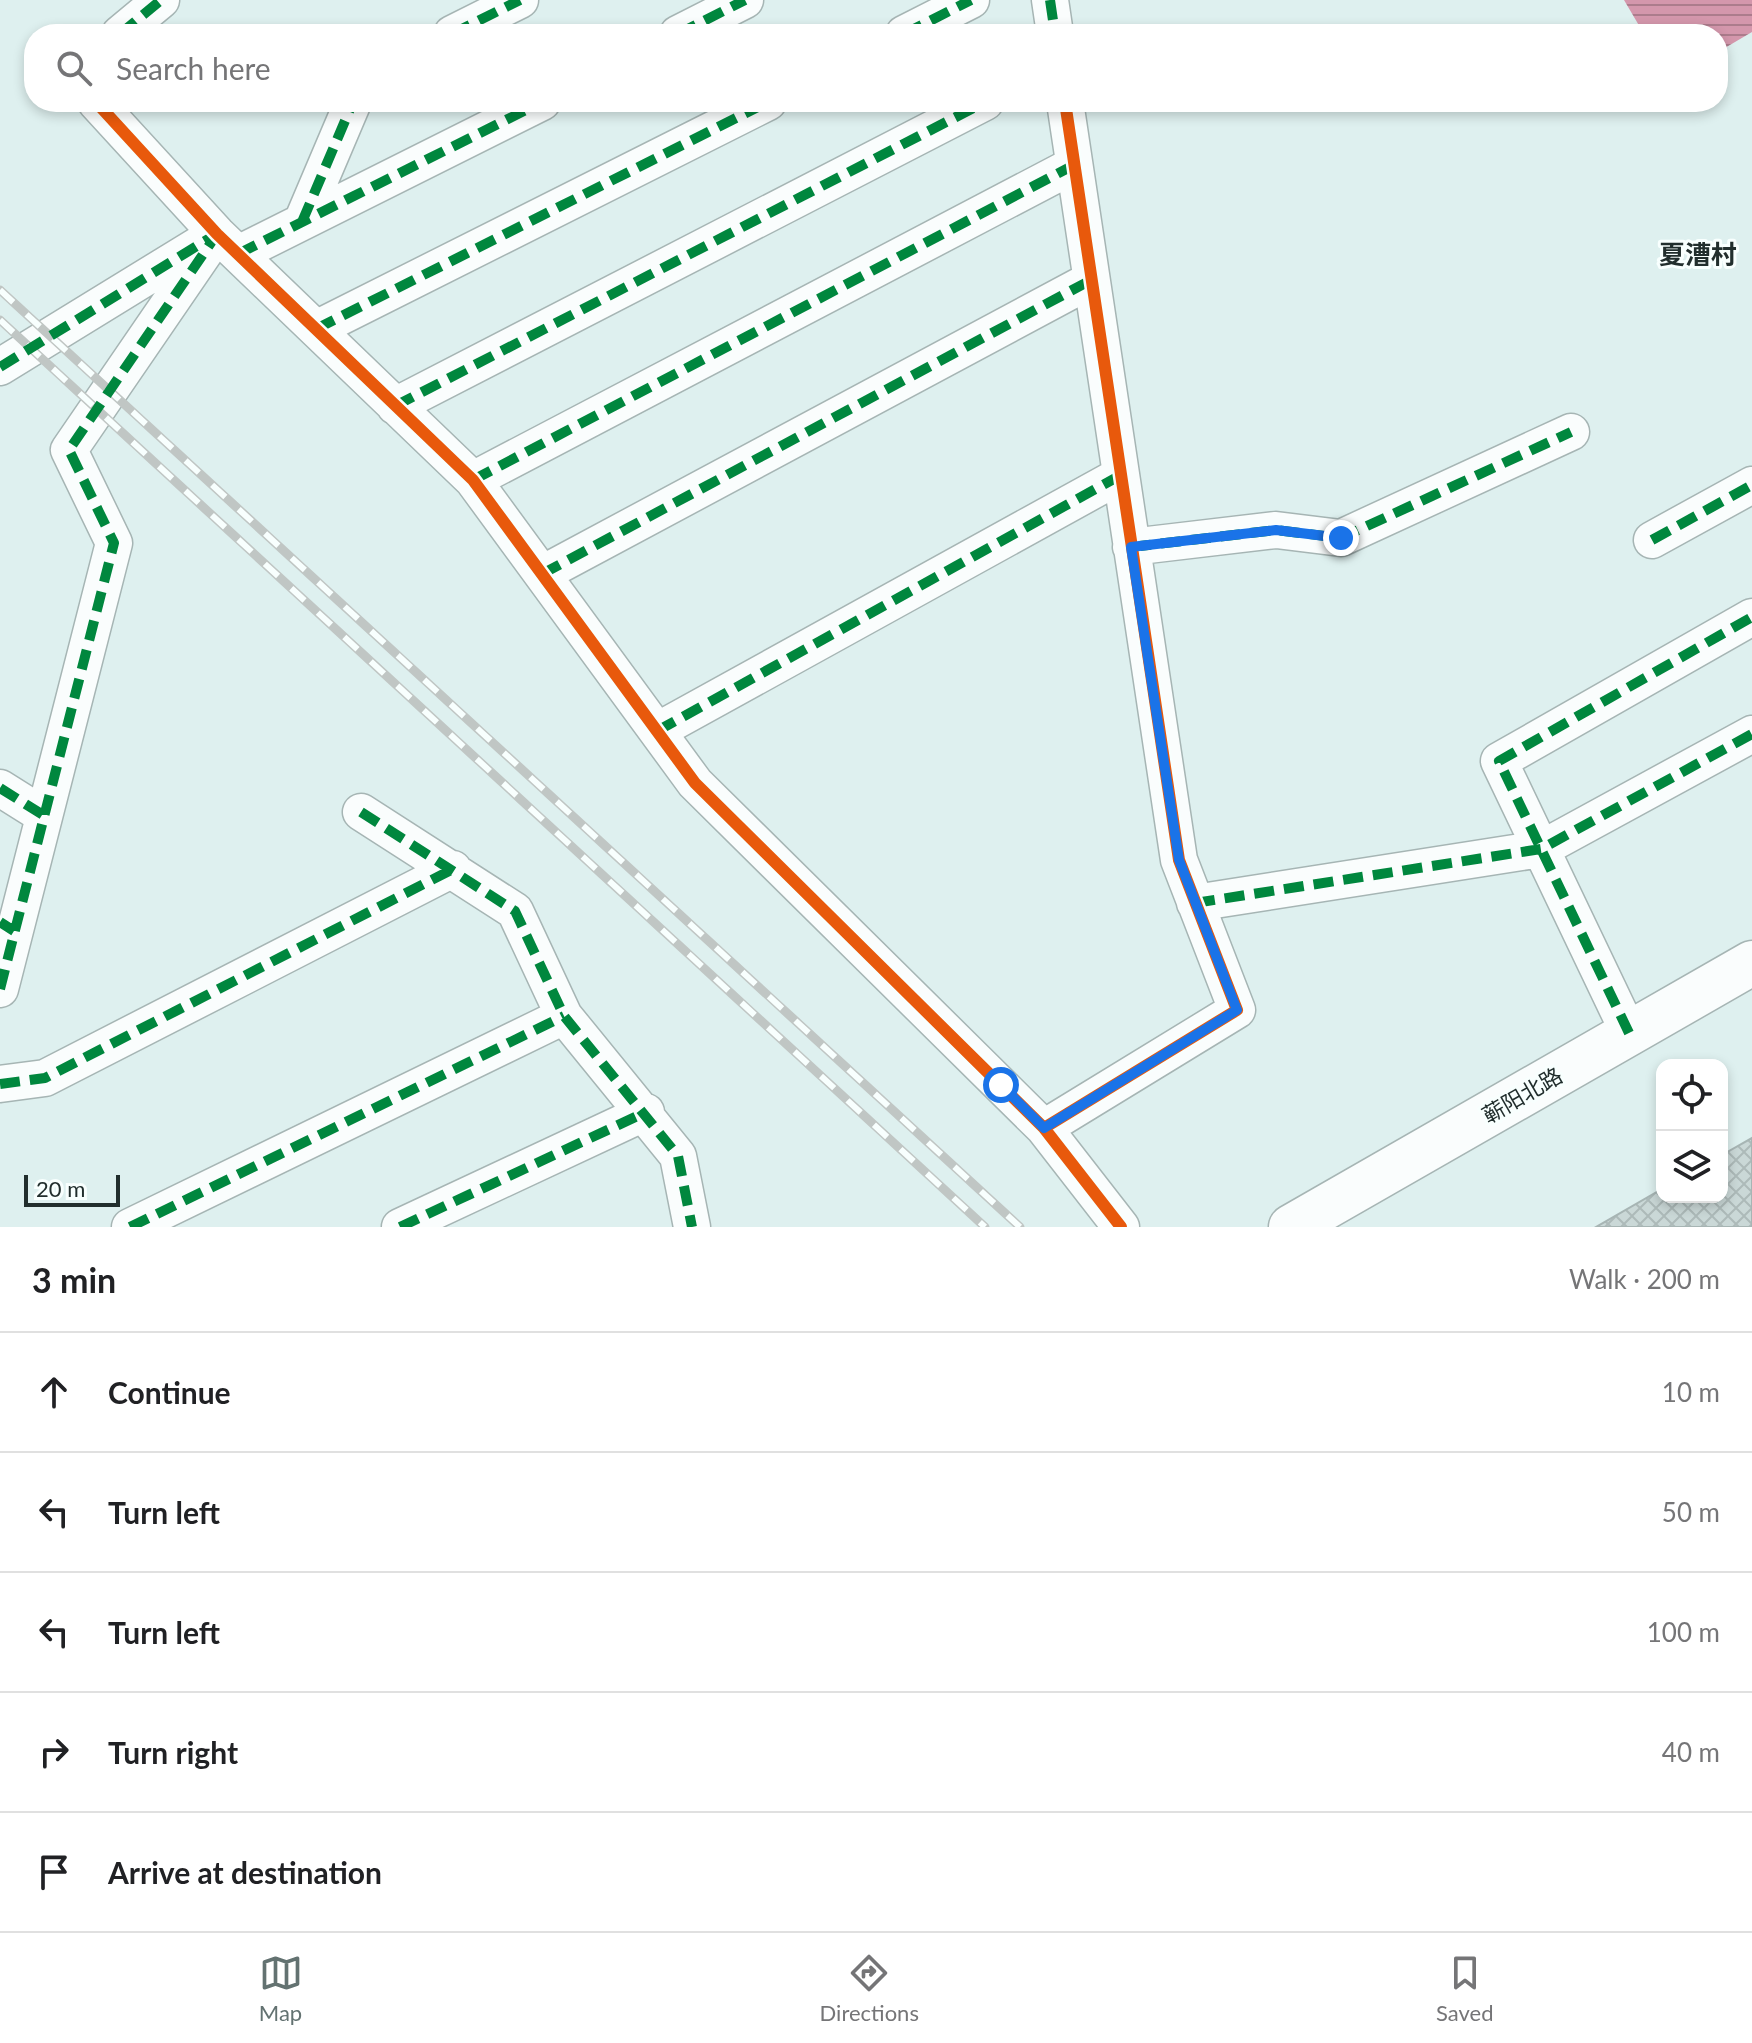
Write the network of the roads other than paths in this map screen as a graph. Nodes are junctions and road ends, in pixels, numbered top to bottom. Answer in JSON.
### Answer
{"nodes":[{"id":1,"x":161,"y":0,"type":"edge"},
{"id":2,"x":520,"y":0,"type":"edge"},
{"id":3,"x":745,"y":0,"type":"edge"},
{"id":4,"x":971,"y":0,"type":"edge"},
{"id":5,"x":1050,"y":0,"type":"edge"},
{"id":6,"x":132,"y":24,"type":"edge"},
{"id":7,"x":472,"y":24,"type":"edge"},
{"id":8,"x":698,"y":24,"type":"edge"},
{"id":9,"x":924,"y":24,"type":"edge"},
{"id":10,"x":1054,"y":24,"type":"edge"},
{"id":11,"x":105,"y":112,"type":"edge"},
{"id":12,"x":349,"y":112,"type":"edge"},
{"id":13,"x":522,"y":112,"type":"edge"},
{"id":14,"x":748,"y":112,"type":"edge"},
{"id":15,"x":966,"y":112,"type":"edge"},
{"id":16,"x":1066,"y":112,"type":"edge"},
{"id":17,"x":1074,"y":165,"type":"junction"},
{"id":18,"x":302,"y":222,"type":"junction"},
{"id":19,"x":228,"y":244,"type":"junction"},
{"id":20,"x":1091,"y":280,"type":"junction"},
{"id":21,"x":316,"y":329,"type":"junction"},
{"id":22,"x":0,"y":367,"type":"edge"},
{"id":23,"x":395,"y":406,"type":"junction"},
{"id":24,"x":1571,"y":432,"type":"dead end"},
{"id":25,"x":1121,"y":475,"type":"junction"},
{"id":26,"x":473,"y":480,"type":"junction"},
{"id":27,"x":1752,"y":485,"type":"edge"},
{"id":28,"x":1652,"y":540,"type":"dead end"},
{"id":29,"x":1131,"y":547,"type":"junction"},
{"id":30,"x":542,"y":574,"type":"junction"},
{"id":31,"x":1752,"y":617,"type":"edge"},
{"id":32,"x":657,"y":731,"type":"junction"},
{"id":33,"x":1752,"y":734,"type":"edge"},
{"id":34,"x":0,"y":788,"type":"edge"},
{"id":35,"x":361,"y":812,"type":"dead end"},
{"id":36,"x":43,"y":815,"type":"junction"},
{"id":37,"x":1541,"y":849,"type":"junction"},
{"id":38,"x":453,"y":869,"type":"junction"},
{"id":39,"x":1195,"y":903,"type":"junction"},
{"id":40,"x":7,"y":926,"type":"edge"},
{"id":41,"x":1752,"y":963,"type":"edge"},
{"id":42,"x":0,"y":989,"type":"edge"},
{"id":43,"x":564,"y":1016,"type":"junction"},
{"id":44,"x":1629,"y":1033,"type":"junction"},
{"id":45,"x":0,"y":1084,"type":"edge"},
{"id":46,"x":646,"y":1112,"type":"junction"},
{"id":47,"x":1044,"y":1128,"type":"junction"},
{"id":48,"x":130,"y":1227,"type":"edge"},
{"id":49,"x":400,"y":1227,"type":"edge"},
{"id":50,"x":692,"y":1227,"type":"edge"},
{"id":51,"x":1121,"y":1227,"type":"edge"},
{"id":52,"x":1291,"y":1227,"type":"edge"}],
"edges":[{"from":1,"to":6,"type":"street"},
{"from":2,"to":7,"type":"street"},
{"from":3,"to":8,"type":"street"},
{"from":4,"to":9,"type":"street"},
{"from":5,"to":10,"type":"street"},
{"from":11,"to":19,"type":"street"},
{"from":12,"to":18,"type":"street"},
{"from":13,"to":18,"type":"street"},
{"from":14,"to":21,"type":"street"},
{"from":15,"to":23,"type":"street"},
{"from":16,"to":17,"type":"street"},
{"from":17,"to":20,"type":"street"},
{"from":17,"to":26,"type":"street"},
{"from":18,"to":19,"type":"street"},
{"from":19,"to":21,"type":"street"},
{"from":19,"to":22,"type":"street"},
{"from":19,"to":36,"type":"street"},
{"from":20,"to":25,"type":"street"},
{"from":20,"to":30,"type":"street"},
{"from":21,"to":23,"type":"street"},
{"from":23,"to":26,"type":"street"},
{"from":24,"to":29,"type":"street"},
{"from":25,"to":29,"type":"street"},
{"from":25,"to":32,"type":"street"},
{"from":26,"to":30,"type":"street"},
{"from":27,"to":28,"type":"street"},
{"from":29,"to":39,"type":"street"},
{"from":30,"to":32,"type":"street"},
{"from":31,"to":37,"type":"street"},
{"from":32,"to":47,"type":"street"},
{"from":33,"to":37,"type":"street"},
{"from":34,"to":36,"type":"street"},
{"from":35,"to":38,"type":"street"},
{"from":36,"to":40,"type":"street"},
{"from":37,"to":39,"type":"street"},
{"from":37,"to":44,"type":"street"},
{"from":38,"to":43,"type":"street"},
{"from":38,"to":45,"type":"street"},
{"from":39,"to":47,"type":"street"},
{"from":40,"to":42,"type":"street"},
{"from":41,"to":44,"type":"main road","name":"蕲阳北路"},
{"from":43,"to":46,"type":"street"},
{"from":43,"to":48,"type":"street"},
{"from":44,"to":52,"type":"main road","name":"蕲阳北路"},
{"from":46,"to":49,"type":"street"},
{"from":46,"to":50,"type":"street"},
{"from":47,"to":51,"type":"street"}]}
